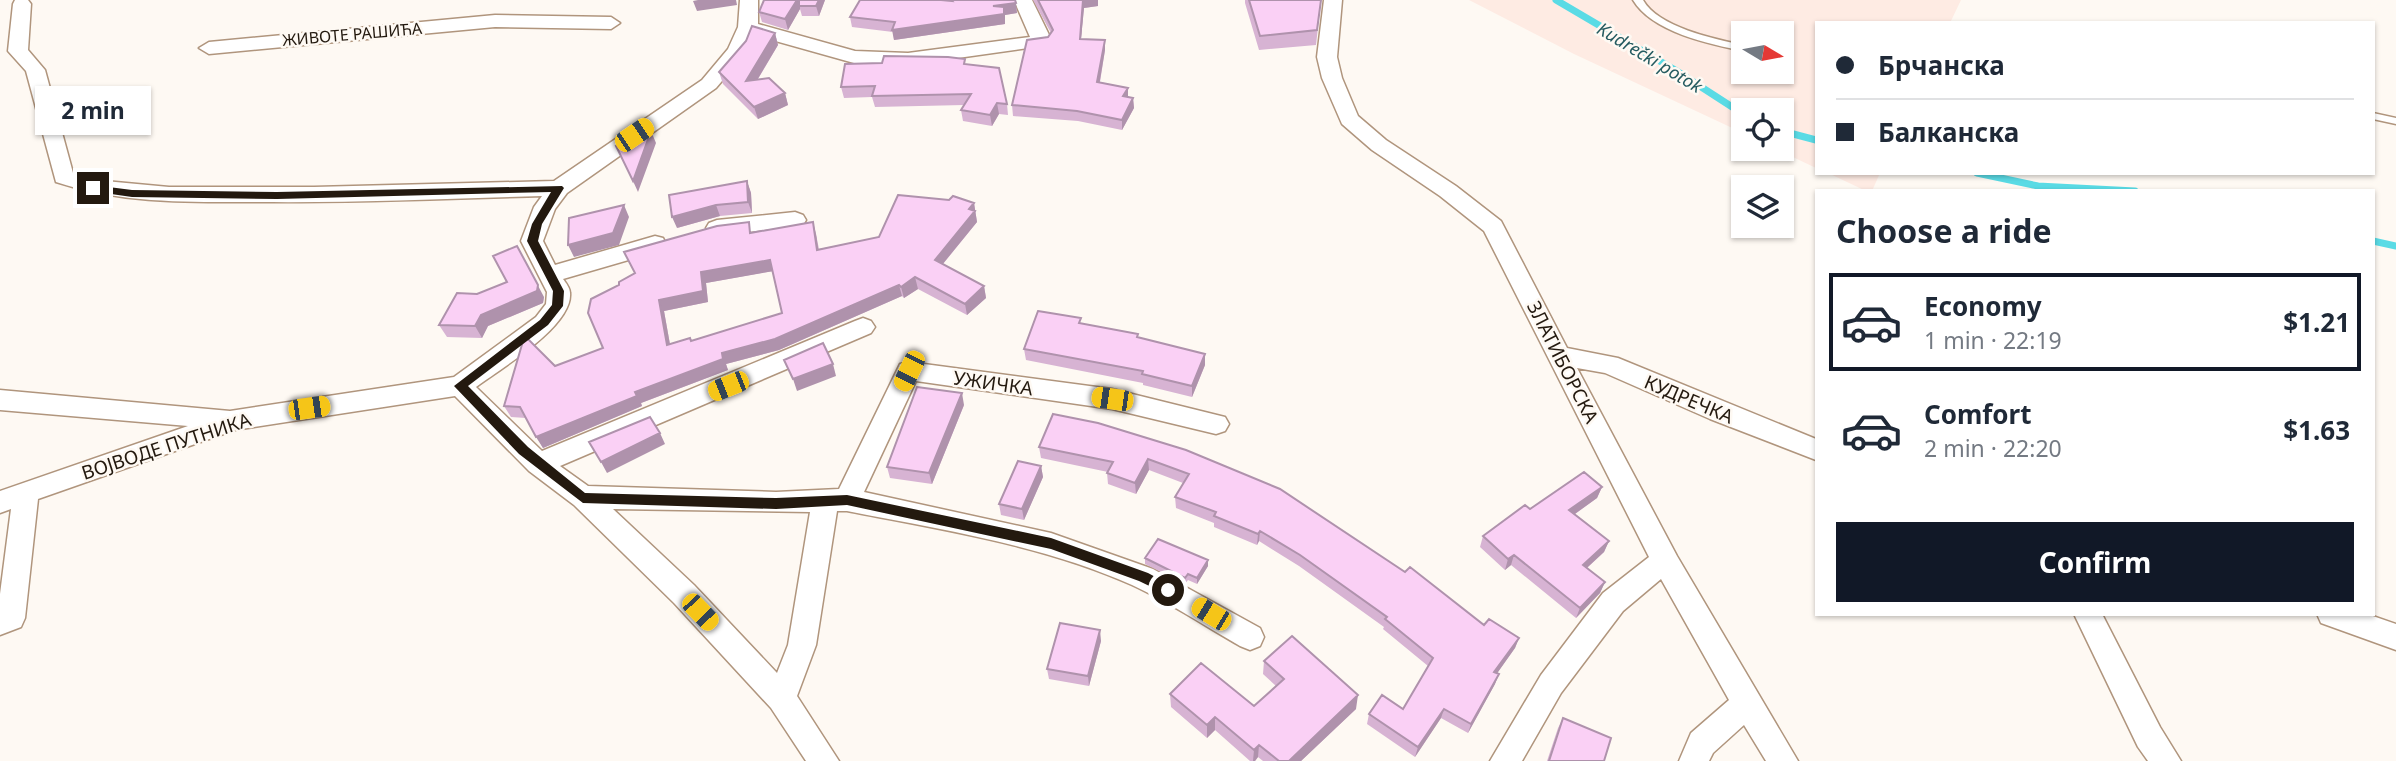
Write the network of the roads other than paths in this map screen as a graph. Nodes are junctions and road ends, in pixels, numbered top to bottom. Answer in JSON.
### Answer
{"nodes":[{"id":1,"x":749,"y":0,"type":"edge"},
{"id":2,"x":1023,"y":0,"type":"edge"},
{"id":3,"x":1333,"y":0,"type":"edge"},
{"id":4,"x":1638,"y":0,"type":"edge"},
{"id":5,"x":27,"y":2,"type":"edge"},
{"id":6,"x":513,"y":2,"type":"dead end"},
{"id":7,"x":0,"y":11,"type":"edge"},
{"id":8,"x":495,"y":21,"type":"junction"},
{"id":9,"x":611,"y":23,"type":"dead end"},
{"id":10,"x":748,"y":27,"type":"junction"},
{"id":11,"x":1731,"y":44,"type":"edge"},
{"id":12,"x":209,"y":48,"type":"dead end"},
{"id":13,"x":9,"y":57,"type":"edge"},
{"id":14,"x":2375,"y":116,"type":"edge"},
{"id":15,"x":2396,"y":121,"type":"edge"},
{"id":16,"x":559,"y":188,"type":"junction"},
{"id":17,"x":795,"y":220,"type":"dead end"},
{"id":18,"x":697,"y":233,"type":"edge"},
{"id":19,"x":673,"y":239,"type":"edge"},
{"id":20,"x":548,"y":275,"type":"junction"},
{"id":21,"x":863,"y":327,"type":"dead end"},
{"id":22,"x":1559,"y":356,"type":"junction"},
{"id":23,"x":460,"y":386,"type":"junction"},
{"id":24,"x":0,"y":400,"type":"edge"},
{"id":25,"x":234,"y":420,"type":"junction"},
{"id":26,"x":1216,"y":424,"type":"dead end"},
{"id":27,"x":1815,"y":450,"type":"edge"},
{"id":28,"x":538,"y":464,"type":"junction"},
{"id":29,"x":26,"y":493,"type":"junction"},
{"id":30,"x":583,"y":498,"type":"junction"},
{"id":31,"x":836,"y":501,"type":"junction"},
{"id":32,"x":0,"y":502,"type":"edge"},
{"id":33,"x":1665,"y":560,"type":"junction"},
{"id":34,"x":2089,"y":616,"type":"edge"},
{"id":35,"x":2336,"y":616,"type":"edge"},
{"id":36,"x":0,"y":623,"type":"edge"},
{"id":37,"x":1250,"y":637,"type":"dead end"},
{"id":38,"x":2396,"y":638,"type":"edge"},
{"id":39,"x":781,"y":698,"type":"junction"},
{"id":40,"x":1746,"y":704,"type":"junction"},
{"id":41,"x":824,"y":761,"type":"edge"},
{"id":42,"x":1505,"y":761,"type":"edge"},
{"id":43,"x":1695,"y":761,"type":"edge"},
{"id":44,"x":1783,"y":761,"type":"edge"},
{"id":45,"x":2166,"y":761,"type":"edge"}],
"edges":[{"from":1,"to":10,"type":"street"},
{"from":2,"to":10,"type":"street"},
{"from":3,"to":22,"type":"street","name":"ЗЛАТИБОРСКА"},
{"from":4,"to":11,"type":"lane"},
{"from":5,"to":7,"type":"street"},
{"from":5,"to":13,"type":"street"},
{"from":6,"to":8,"type":"street"},
{"from":8,"to":9,"type":"street","name":"ЖИВОТЕ РАШИЋА"},
{"from":8,"to":12,"type":"street","name":"ЖИВОТЕ РАШИЋА"},
{"from":10,"to":16,"type":"street"},
{"from":13,"to":16,"type":"street"},
{"from":14,"to":15,"type":"lane"},
{"from":16,"to":20,"type":"street"},
{"from":17,"to":18,"type":"street"},
{"from":19,"to":20,"type":"street"},
{"from":20,"to":23,"type":"street"},
{"from":21,"to":28,"type":"street"},
{"from":22,"to":27,"type":"street","name":"КУДРЕЧКА"},
{"from":22,"to":33,"type":"street","name":"ЗЛАТИБОРСКА"},
{"from":23,"to":25,"type":"street","name":"ВОЈВОДЕ ПУТНИКА"},
{"from":23,"to":28,"type":"street"},
{"from":24,"to":25,"type":"street"},
{"from":25,"to":29,"type":"street","name":"ВОЈВОДЕ ПУТНИКА"},
{"from":26,"to":31,"type":"street","name":"УЖИЧКА"},
{"from":28,"to":30,"type":"street"},
{"from":29,"to":32,"type":"street","name":"ВОЈВОДЕ ПУТНИКА"},
{"from":29,"to":36,"type":"street"},
{"from":30,"to":31,"type":"street"},
{"from":30,"to":39,"type":"street"},
{"from":31,"to":37,"type":"street"},
{"from":31,"to":39,"type":"street"},
{"from":33,"to":40,"type":"street","name":"ЗЛАТИБОРСКА"},
{"from":33,"to":42,"type":"street"},
{"from":34,"to":45,"type":"street"},
{"from":35,"to":38,"type":"street"},
{"from":39,"to":41,"type":"street"},
{"from":40,"to":43,"type":"street"},
{"from":40,"to":44,"type":"street","name":"ЗЛАТИБОРСКА"}]}
